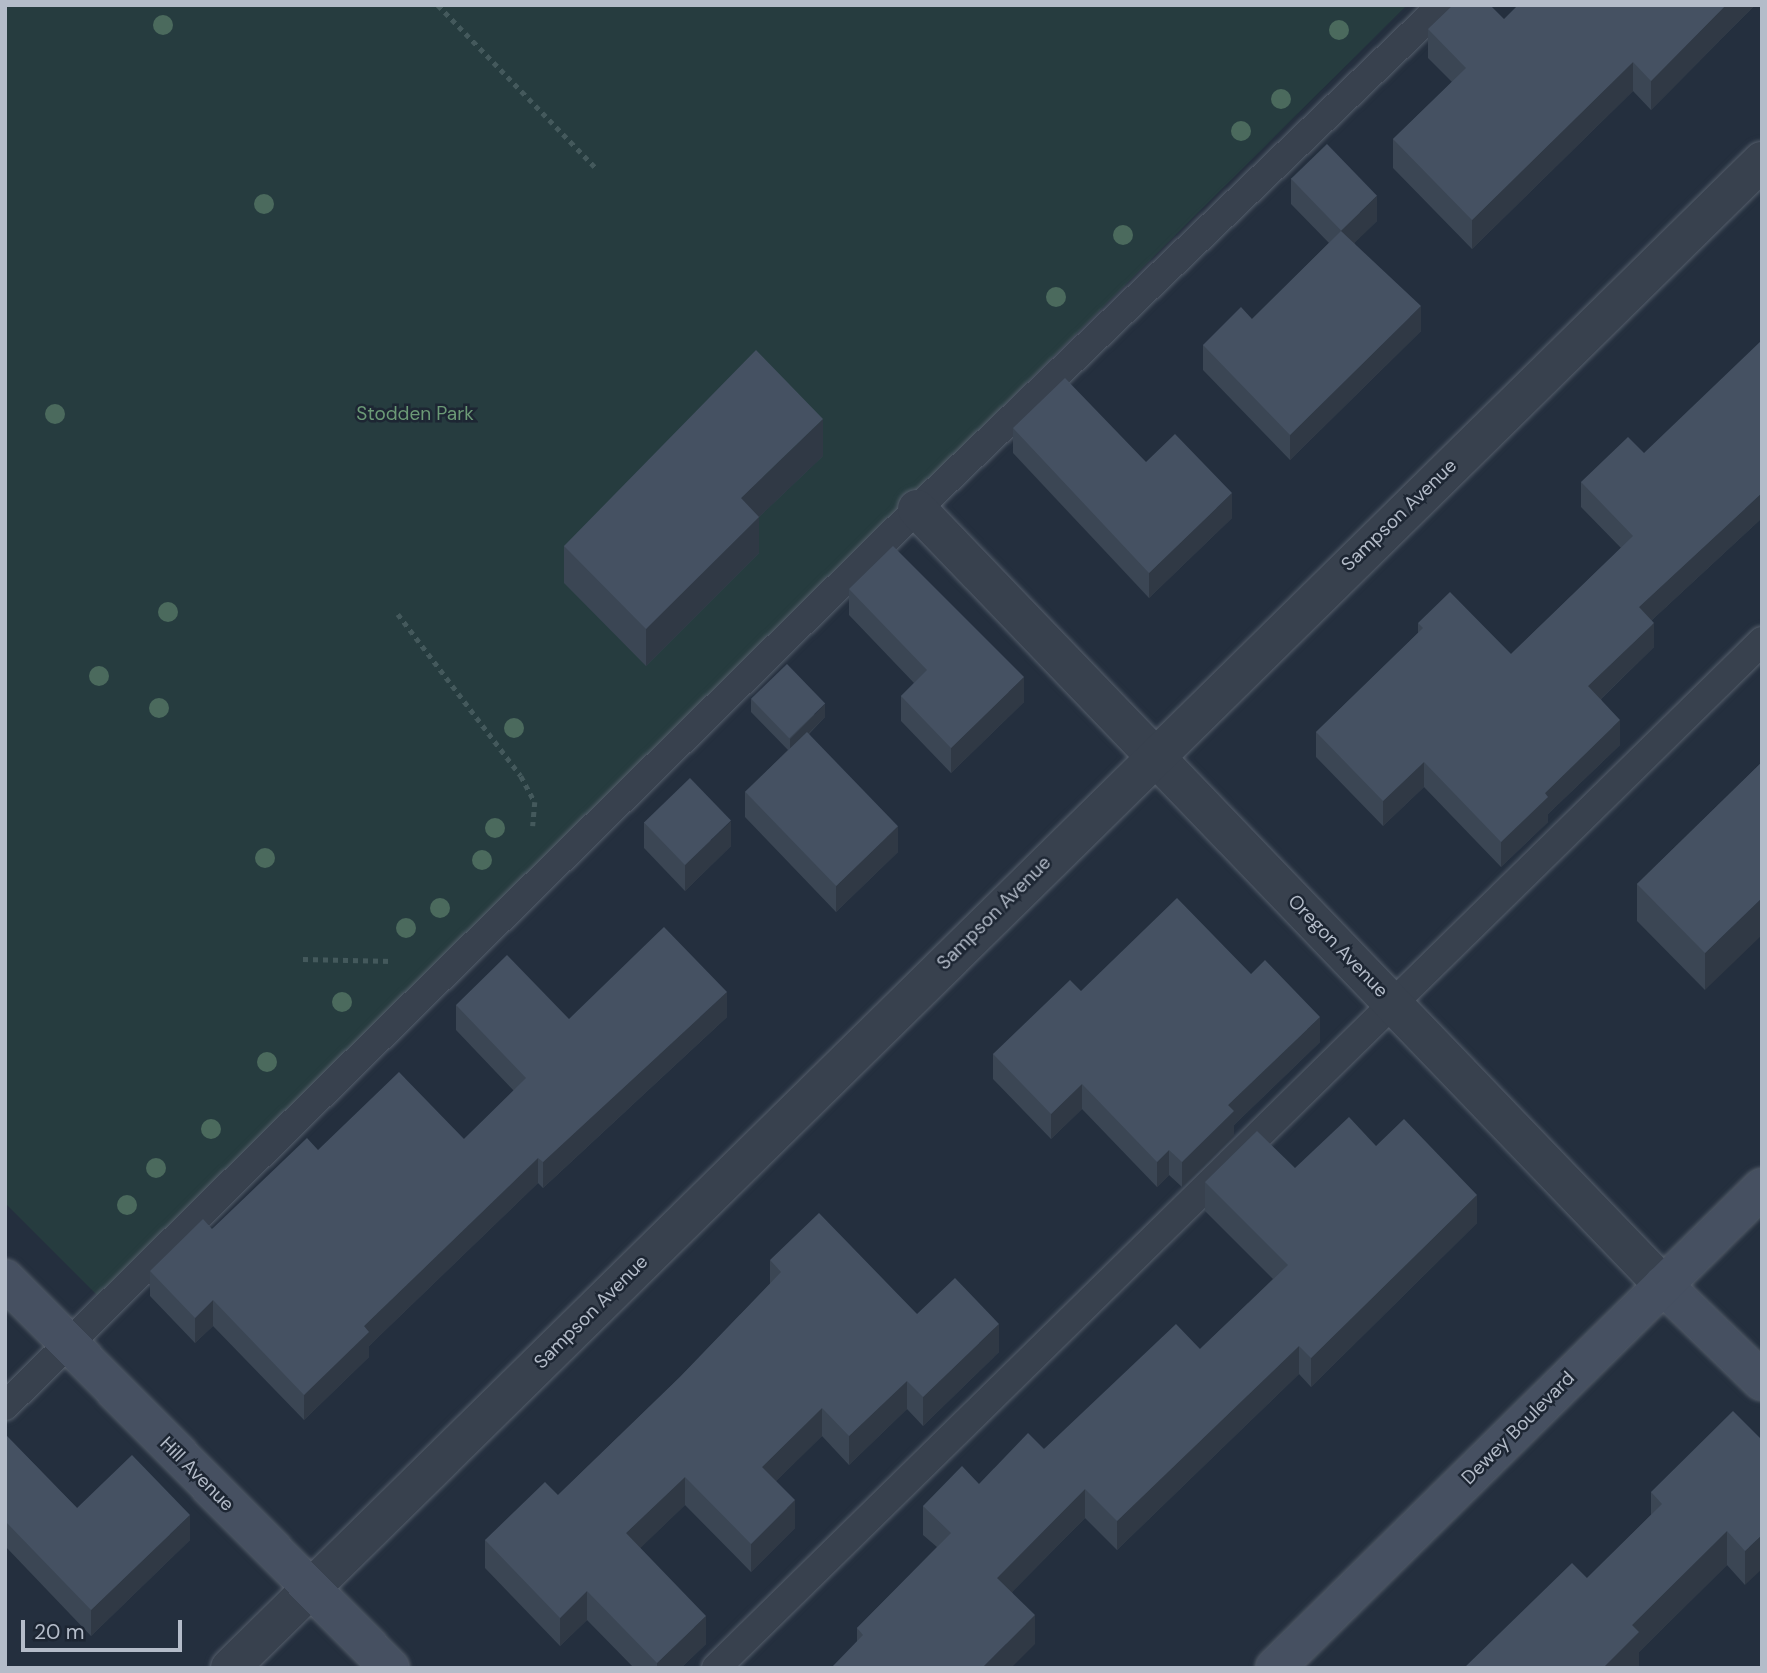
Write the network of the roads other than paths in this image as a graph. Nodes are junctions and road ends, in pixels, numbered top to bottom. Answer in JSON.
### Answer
{"nodes":[{"id":1,"x":1442,"y":5,"type":"edge"},
{"id":2,"x":1762,"y":161,"type":"edge"},
{"id":3,"x":917,"y":509,"type":"junction"},
{"id":4,"x":1762,"y":641,"type":"edge"},
{"id":5,"x":1153,"y":754,"type":"junction"},
{"id":6,"x":1391,"y":1002,"type":"junction"},
{"id":7,"x":1762,"y":1188,"type":"edge"},
{"id":8,"x":5,"y":1279,"type":"edge"},
{"id":9,"x":1663,"y":1285,"type":"junction"},
{"id":10,"x":68,"y":1345,"type":"junction"},
{"id":11,"x":1762,"y":1381,"type":"edge"},
{"id":12,"x":5,"y":1406,"type":"edge"},
{"id":13,"x":311,"y":1589,"type":"junction"},
{"id":14,"x":230,"y":1668,"type":"edge"},
{"id":15,"x":390,"y":1668,"type":"edge"},
{"id":16,"x":716,"y":1668,"type":"edge"},
{"id":17,"x":1275,"y":1668,"type":"edge"}],
"edges":[{"from":1,"to":3,"type":"lane"},
{"from":2,"to":5,"type":"street","name":"Sampson Avenue"},
{"from":3,"to":5,"type":"street","name":"Oregon Avenue"},
{"from":3,"to":10,"type":"lane"},
{"from":4,"to":6,"type":"lane"},
{"from":5,"to":6,"type":"street","name":"Oregon Avenue"},
{"from":5,"to":13,"type":"street","name":"Sampson Avenue"},
{"from":6,"to":9,"type":"street","name":"Oregon Avenue"},
{"from":6,"to":16,"type":"lane"},
{"from":7,"to":9,"type":"street","name":"Dewey Boulevard"},
{"from":8,"to":10,"type":"street","name":"Hill Avenue"},
{"from":9,"to":11,"type":"street","name":"Oregon Avenue"},
{"from":9,"to":17,"type":"street","name":"Dewey Boulevard"},
{"from":10,"to":12,"type":"lane"},
{"from":10,"to":13,"type":"street","name":"Hill Avenue"},
{"from":13,"to":14,"type":"street","name":"Sampson Avenue"},
{"from":13,"to":15,"type":"street","name":"Hill Avenue"}]}
